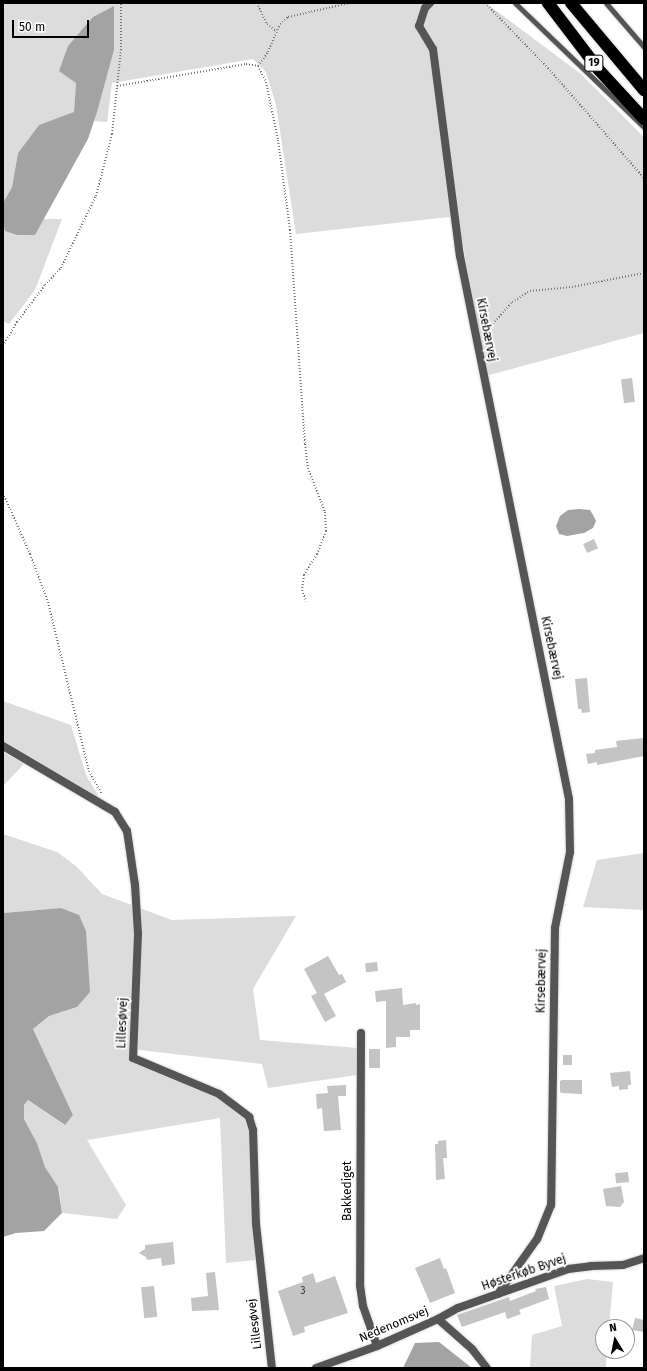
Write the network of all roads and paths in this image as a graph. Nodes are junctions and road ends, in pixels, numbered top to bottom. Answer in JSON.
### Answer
{"nodes":[{"id":1,"x":121,"y":3,"type":"edge"},
{"id":2,"x":257,"y":3,"type":"edge"},
{"id":3,"x":349,"y":3,"type":"edge"},
{"id":4,"x":430,"y":3,"type":"edge"},
{"id":5,"x":485,"y":3,"type":"edge"},
{"id":6,"x":515,"y":3,"type":"edge"},
{"id":7,"x":548,"y":3,"type":"edge"},
{"id":8,"x":571,"y":3,"type":"edge"},
{"id":9,"x":606,"y":3,"type":"edge"},
{"id":10,"x":276,"y":31,"type":"junction"},
{"id":11,"x":644,"y":47,"type":"edge"},
{"id":12,"x":258,"y":66,"type":"junction"},
{"id":13,"x":117,"y":86,"type":"junction"},
{"id":14,"x":644,"y":90,"type":"edge"},
{"id":15,"x":644,"y":119,"type":"edge"},
{"id":16,"x":644,"y":127,"type":"edge"},
{"id":17,"x":644,"y":178,"type":"edge"},
{"id":18,"x":644,"y":273,"type":"edge"},
{"id":19,"x":476,"y":343,"type":"junction"},
{"id":20,"x":3,"y":346,"type":"edge"},
{"id":21,"x":3,"y":493,"type":"edge"},
{"id":22,"x":306,"y":601,"type":"dead end"},
{"id":23,"x":3,"y":746,"type":"edge"},
{"id":24,"x":110,"y":809,"type":"junction"},
{"id":25,"x":361,"y":1033,"type":"dead end"},
{"id":26,"x":644,"y":1258,"type":"edge"},
{"id":27,"x":498,"y":1294,"type":"junction"},
{"id":28,"x":438,"y":1319,"type":"junction"},
{"id":29,"x":377,"y":1346,"type":"junction"},
{"id":30,"x":272,"y":1368,"type":"edge"},
{"id":31,"x":316,"y":1368,"type":"edge"},
{"id":32,"x":488,"y":1368,"type":"edge"}],
"edges":[{"from":1,"to":13,"type":"path"},
{"from":2,"to":10,"type":"path"},
{"from":3,"to":10,"type":"path"},
{"from":4,"to":19,"type":"street","name":"Kirsebærvej"},
{"from":5,"to":17,"type":"path"},
{"from":6,"to":16,"type":"lane"},
{"from":7,"to":15,"type":"highway","number":"19"},
{"from":8,"to":14,"type":"highway","number":"19"},
{"from":9,"to":11,"type":"lane"},
{"from":10,"to":12,"type":"path"},
{"from":12,"to":13,"type":"path"},
{"from":12,"to":22,"type":"path"},
{"from":13,"to":20,"type":"path"},
{"from":18,"to":19,"type":"path"},
{"from":19,"to":27,"type":"street","name":"Kirsebærvej"},
{"from":21,"to":24,"type":"path"},
{"from":23,"to":24,"type":"street","name":"Lillesøvej"},
{"from":24,"to":30,"type":"street","name":"Lillesøvej"},
{"from":25,"to":29,"type":"street","name":"Bakkediget"},
{"from":26,"to":27,"type":"street","name":"Høsterkøb Byvej"},
{"from":27,"to":28,"type":"street","name":"Høsterkøb Byvej"},
{"from":28,"to":29,"type":"street","name":"Nedenomsvej"},
{"from":28,"to":32,"type":"street","name":"Nedenomsvej"},
{"from":29,"to":31,"type":"street","name":"Nedenomsvej"}]}
